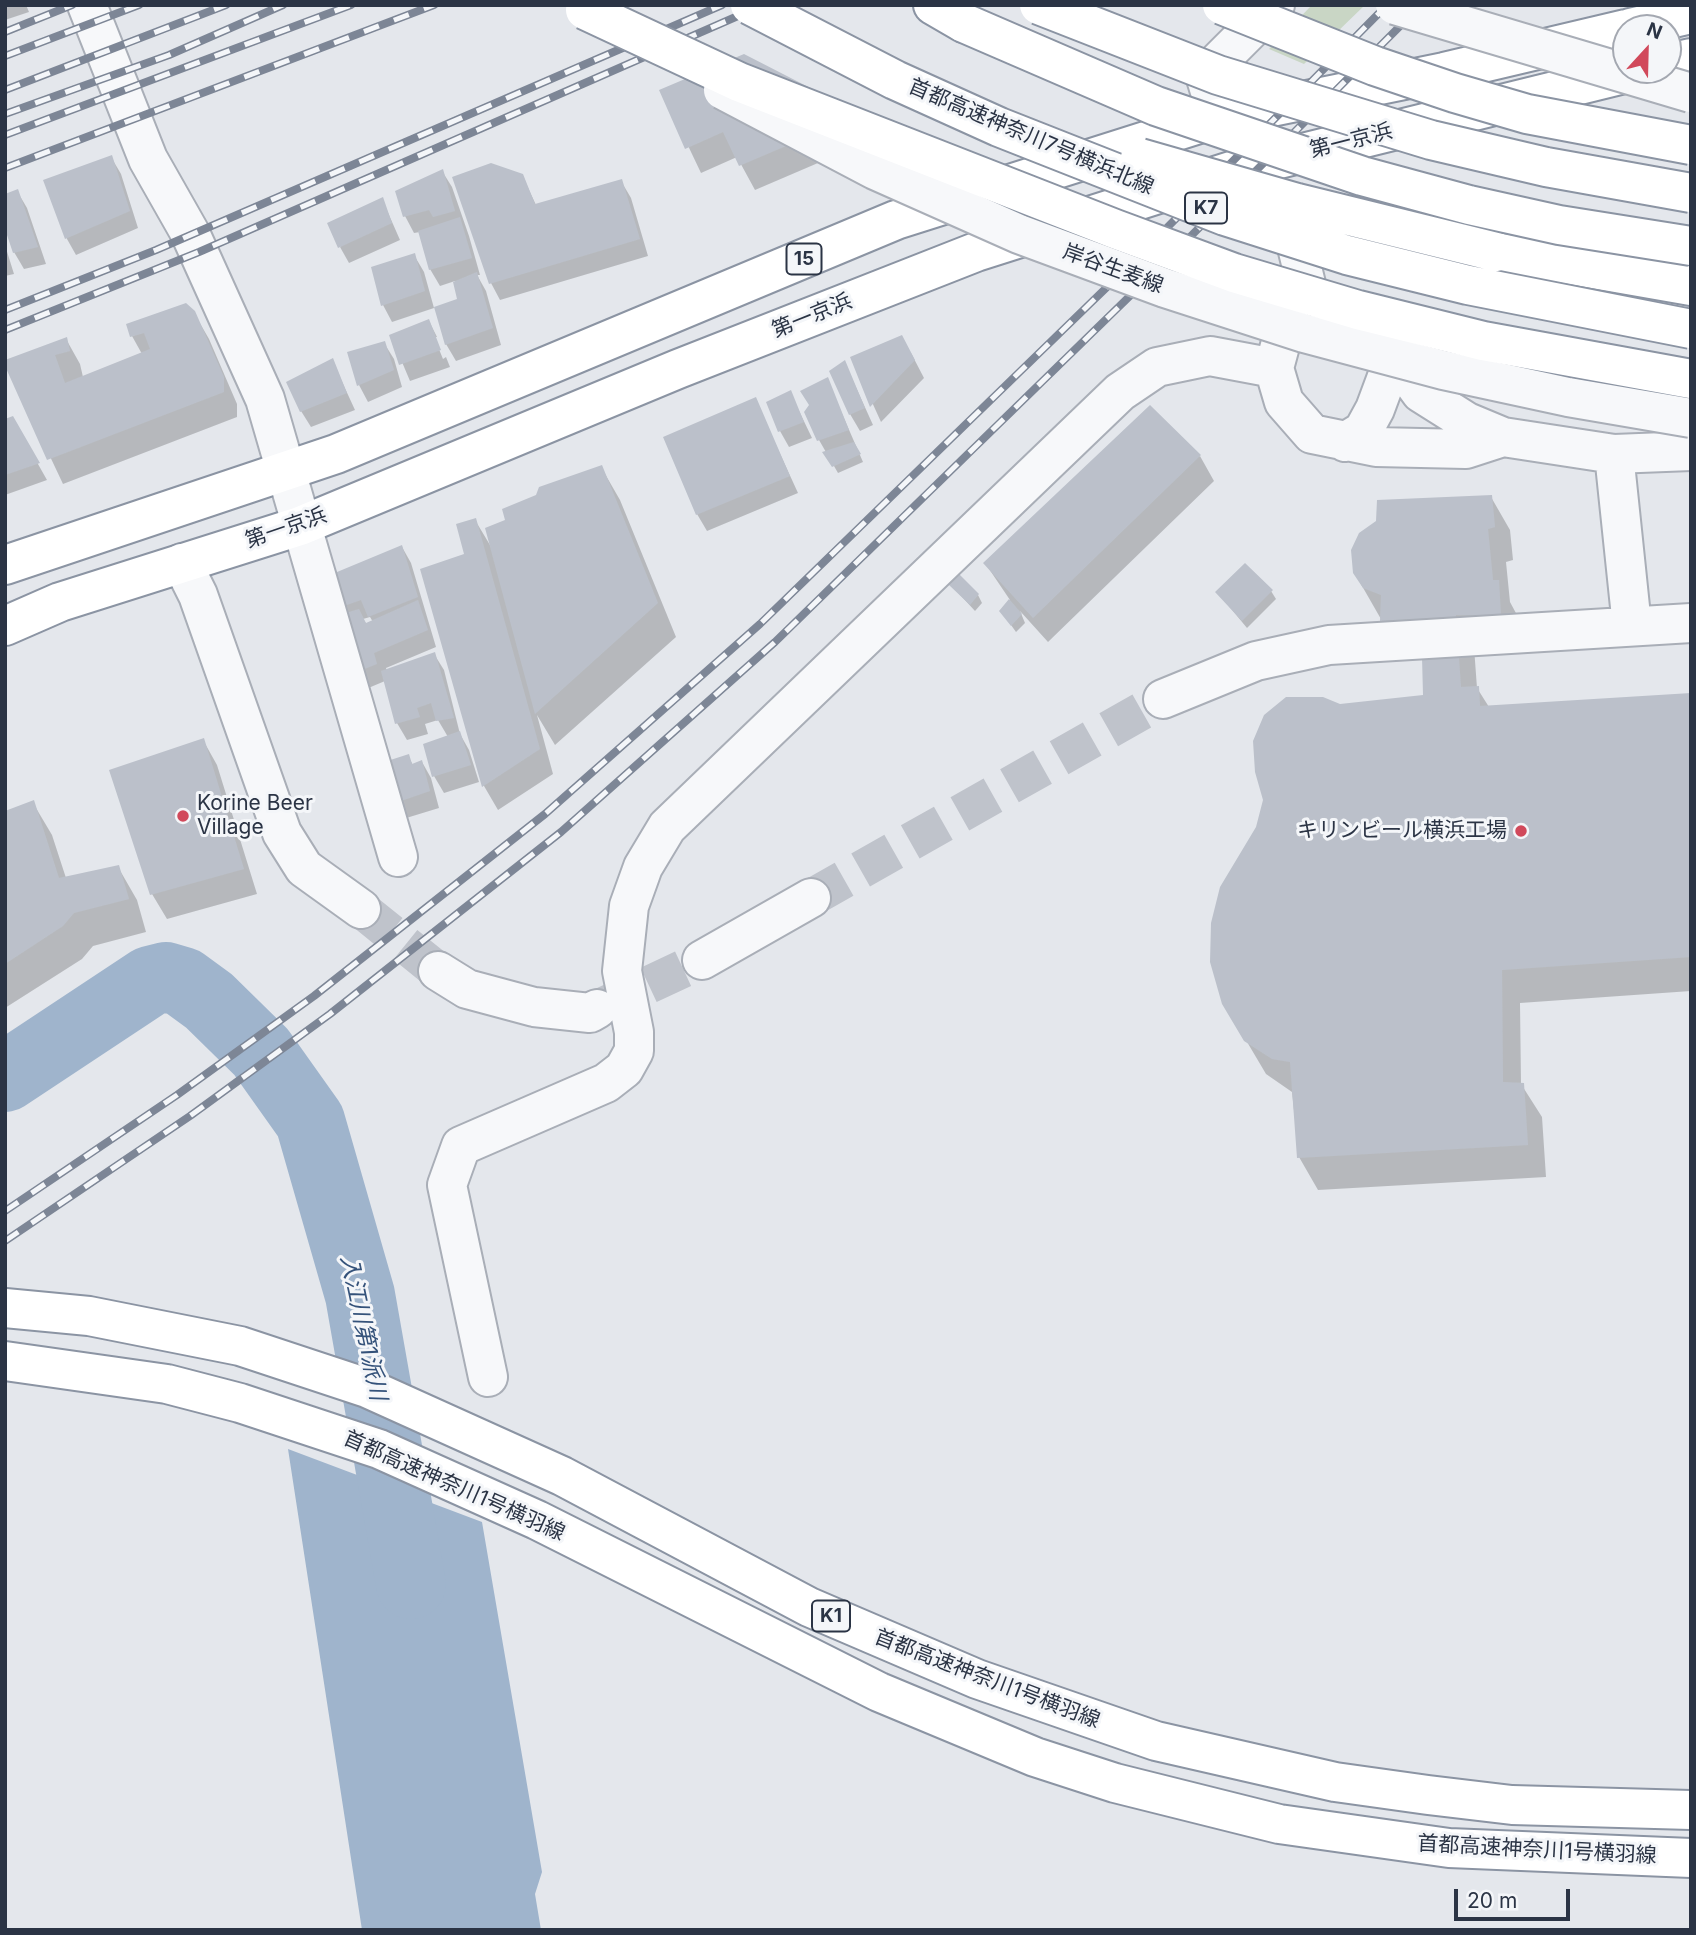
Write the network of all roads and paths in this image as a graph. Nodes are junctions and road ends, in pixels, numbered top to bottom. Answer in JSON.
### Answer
{"nodes":[{"id":1,"x":87,"y":5,"type":"edge"},
{"id":2,"x":750,"y":5,"type":"edge"},
{"id":3,"x":760,"y":5,"type":"edge"},
{"id":4,"x":933,"y":5,"type":"edge"},
{"id":5,"x":1039,"y":5,"type":"edge"},
{"id":6,"x":1222,"y":5,"type":"edge"},
{"id":7,"x":1275,"y":5,"type":"edge"},
{"id":8,"x":1395,"y":5,"type":"edge"},
{"id":9,"x":581,"y":8,"type":"edge"},
{"id":10,"x":1612,"y":32,"type":"edge"},
{"id":11,"x":1612,"y":77,"type":"edge"},
{"id":12,"x":1691,"y":93,"type":"edge"},
{"id":13,"x":1218,"y":118,"type":"junction"},
{"id":14,"x":1691,"y":145,"type":"edge"},
{"id":15,"x":1276,"y":160,"type":"junction"},
{"id":16,"x":1691,"y":193,"type":"edge"},
{"id":17,"x":1691,"y":246,"type":"edge"},
{"id":18,"x":1691,"y":286,"type":"edge"},
{"id":19,"x":1314,"y":317,"type":"junction"},
{"id":20,"x":1691,"y":329,"type":"edge"},
{"id":21,"x":1388,"y":347,"type":"junction"},
{"id":22,"x":1274,"y":368,"type":"junction"},
{"id":23,"x":1691,"y":379,"type":"edge"},
{"id":24,"x":1691,"y":418,"type":"edge"},
{"id":25,"x":1503,"y":438,"type":"junction"},
{"id":26,"x":1345,"y":442,"type":"junction"},
{"id":27,"x":1691,"y":451,"type":"edge"},
{"id":28,"x":1614,"y":454,"type":"junction"},
{"id":29,"x":285,"y":472,"type":"junction"},
{"id":30,"x":300,"y":526,"type":"junction"},
{"id":31,"x":182,"y":563,"type":"junction"},
{"id":32,"x":5,"y":565,"type":"edge"},
{"id":33,"x":1691,"y":623,"type":"edge"},
{"id":34,"x":5,"y":626,"type":"edge"},
{"id":35,"x":1632,"y":626,"type":"junction"},
{"id":36,"x":1163,"y":699,"type":"tunnel mouth"},
{"id":37,"x":398,"y":857,"type":"dead end"},
{"id":38,"x":811,"y":898,"type":"tunnel mouth"},
{"id":39,"x":361,"y":909,"type":"tunnel mouth"},
{"id":40,"x":702,"y":960,"type":"tunnel mouth"},
{"id":41,"x":438,"y":971,"type":"tunnel mouth"},
{"id":42,"x":597,"y":1009,"type":"tunnel mouth"},
{"id":43,"x":5,"y":1308,"type":"edge"},
{"id":44,"x":5,"y":1361,"type":"edge"},
{"id":45,"x":488,"y":1377,"type":"dead end"},
{"id":46,"x":1691,"y":1810,"type":"edge"},
{"id":47,"x":1691,"y":1858,"type":"edge"}],
"edges":[{"from":1,"to":29,"type":"street"},
{"from":2,"to":20,"type":"highway","name":"首都高速神奈川7号横浜北線","number":"K7","bridge":true},
{"from":3,"to":18,"type":"highway","bridge":true},
{"from":4,"to":17,"type":"highway","bridge":true},
{"from":5,"to":16,"type":"highway","bridge":true},
{"from":6,"to":14,"type":"highway","bridge":true},
{"from":7,"to":13,"type":"street"},
{"from":8,"to":12,"type":"street","bridge":true},
{"from":9,"to":23,"type":"highway","bridge":true},
{"from":9,"to":24,"type":"street","name":"岸谷生麦線","bridge":true},
{"from":10,"to":13,"type":"highway","number":"15"},
{"from":11,"to":15,"type":"highway","name":"第一京浜"},
{"from":13,"to":29,"type":"highway","number":"15"},
{"from":15,"to":19,"type":"street"},
{"from":15,"to":30,"type":"highway","name":"第一京浜"},
{"from":19,"to":21,"type":"street"},
{"from":19,"to":22,"type":"street"},
{"from":21,"to":25,"type":"street"},
{"from":21,"to":26,"type":"street"},
{"from":22,"to":26,"type":"street"},
{"from":22,"to":45,"type":"street"},
{"from":25,"to":26,"type":"street"},
{"from":25,"to":28,"type":"street"},
{"from":27,"to":28,"type":"street"},
{"from":28,"to":35,"type":"street"},
{"from":29,"to":30,"type":"street"},
{"from":29,"to":32,"type":"highway","number":"15"},
{"from":30,"to":31,"type":"highway","name":"第一京浜"},
{"from":30,"to":37,"type":"street"},
{"from":31,"to":34,"type":"highway","name":"第一京浜"},
{"from":31,"to":39,"type":"street"},
{"from":33,"to":35,"type":"street"},
{"from":35,"to":36,"type":"street"},
{"from":38,"to":40,"type":"street"},
{"from":41,"to":42,"type":"street"},
{"from":43,"to":46,"type":"highway","name":"首都高速神奈川1号横羽線","number":"K1"},
{"from":44,"to":47,"type":"highway","name":"首都高速神奈川1号横羽線","number":"K1"}]}
